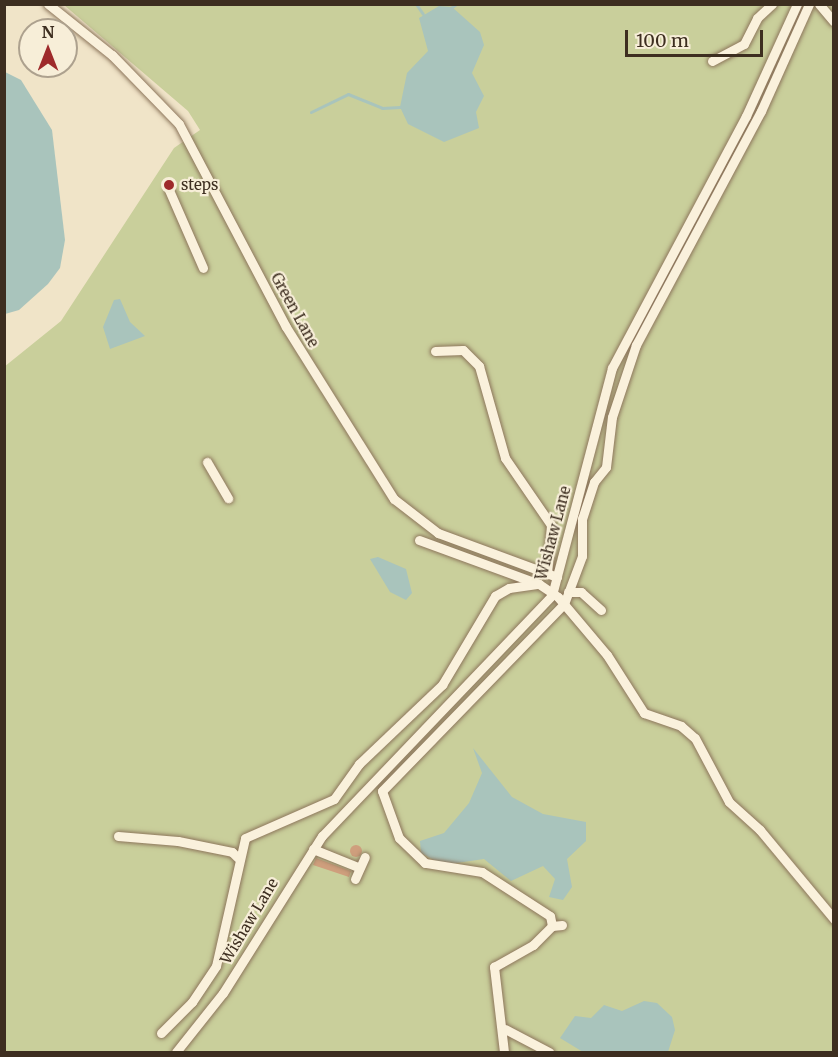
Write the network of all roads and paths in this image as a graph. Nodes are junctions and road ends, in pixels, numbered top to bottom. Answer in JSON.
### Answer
{"nodes":[{"id":1,"x":48,"y":4,"type":"edge"},
{"id":2,"x":772,"y":4,"type":"edge"},
{"id":3,"x":797,"y":4,"type":"edge"},
{"id":4,"x":809,"y":4,"type":"edge"},
{"id":5,"x":819,"y":4,"type":"edge"},
{"id":6,"x":834,"y":22,"type":"edge"},
{"id":7,"x":712,"y":61,"type":"dead end"},
{"id":8,"x":169,"y":190,"type":"dead end"},
{"id":9,"x":203,"y":268,"type":"dead end"},
{"id":10,"x":435,"y":351,"type":"dead end"},
{"id":11,"x":207,"y":462,"type":"dead end"},
{"id":12,"x":228,"y":498,"type":"dead end"},
{"id":13,"x":419,"y":540,"type":"dead end"},
{"id":14,"x":552,"y":576,"type":"junction"},
{"id":15,"x":539,"y":584,"type":"junction"},
{"id":16,"x":568,"y":592,"type":"junction"},
{"id":17,"x":552,"y":595,"type":"junction"},
{"id":18,"x":564,"y":604,"type":"junction"},
{"id":19,"x":601,"y":610,"type":"dead end"},
{"id":20,"x":118,"y":836,"type":"dead end"},
{"id":21,"x":313,"y":849,"type":"junction"},
{"id":22,"x":364,"y":857,"type":"dead end"},
{"id":23,"x":238,"y":858,"type":"junction"},
{"id":24,"x":337,"y":860,"type":"junction"},
{"id":25,"x":358,"y":867,"type":"junction"},
{"id":26,"x":332,"y":870,"type":"dead end"},
{"id":27,"x":355,"y":879,"type":"dead end"},
{"id":28,"x":834,"y":919,"type":"edge"},
{"id":29,"x":160,"y":1033,"type":"dead end"},
{"id":30,"x":506,"y":1034,"type":"junction"},
{"id":31,"x":543,"y":1051,"type":"edge"},
{"id":32,"x":176,"y":1053,"type":"edge"},
{"id":33,"x":504,"y":1053,"type":"edge"}],
"edges":[{"from":1,"to":14,"type":"street","name":"Green Lane"},
{"from":2,"to":7,"type":"street"},
{"from":3,"to":14,"type":"street","name":"Wishaw Lane"},
{"from":4,"to":16,"type":"street"},
{"from":5,"to":6,"type":"street"},
{"from":8,"to":9,"type":"street"},
{"from":10,"to":14,"type":"street"},
{"from":11,"to":12,"type":"street"},
{"from":13,"to":15,"type":"street"},
{"from":14,"to":17,"type":"street","name":"Wishaw Lane"},
{"from":15,"to":17,"type":"street"},
{"from":15,"to":23,"type":"street"},
{"from":16,"to":18,"type":"street"},
{"from":16,"to":19,"type":"street"},
{"from":17,"to":18,"type":"street"},
{"from":17,"to":21,"type":"street","name":"Wishaw Lane"},
{"from":18,"to":28,"type":"street"},
{"from":18,"to":30,"type":"street"},
{"from":20,"to":23,"type":"street"},
{"from":21,"to":24,"type":"street"},
{"from":21,"to":32,"type":"street","name":"Wishaw Lane"},
{"from":22,"to":25,"type":"street"},
{"from":23,"to":29,"type":"street"},
{"from":24,"to":25,"type":"street"},
{"from":24,"to":26,"type":"street"},
{"from":25,"to":27,"type":"street"},
{"from":30,"to":31,"type":"street"},
{"from":30,"to":33,"type":"street"}]}
